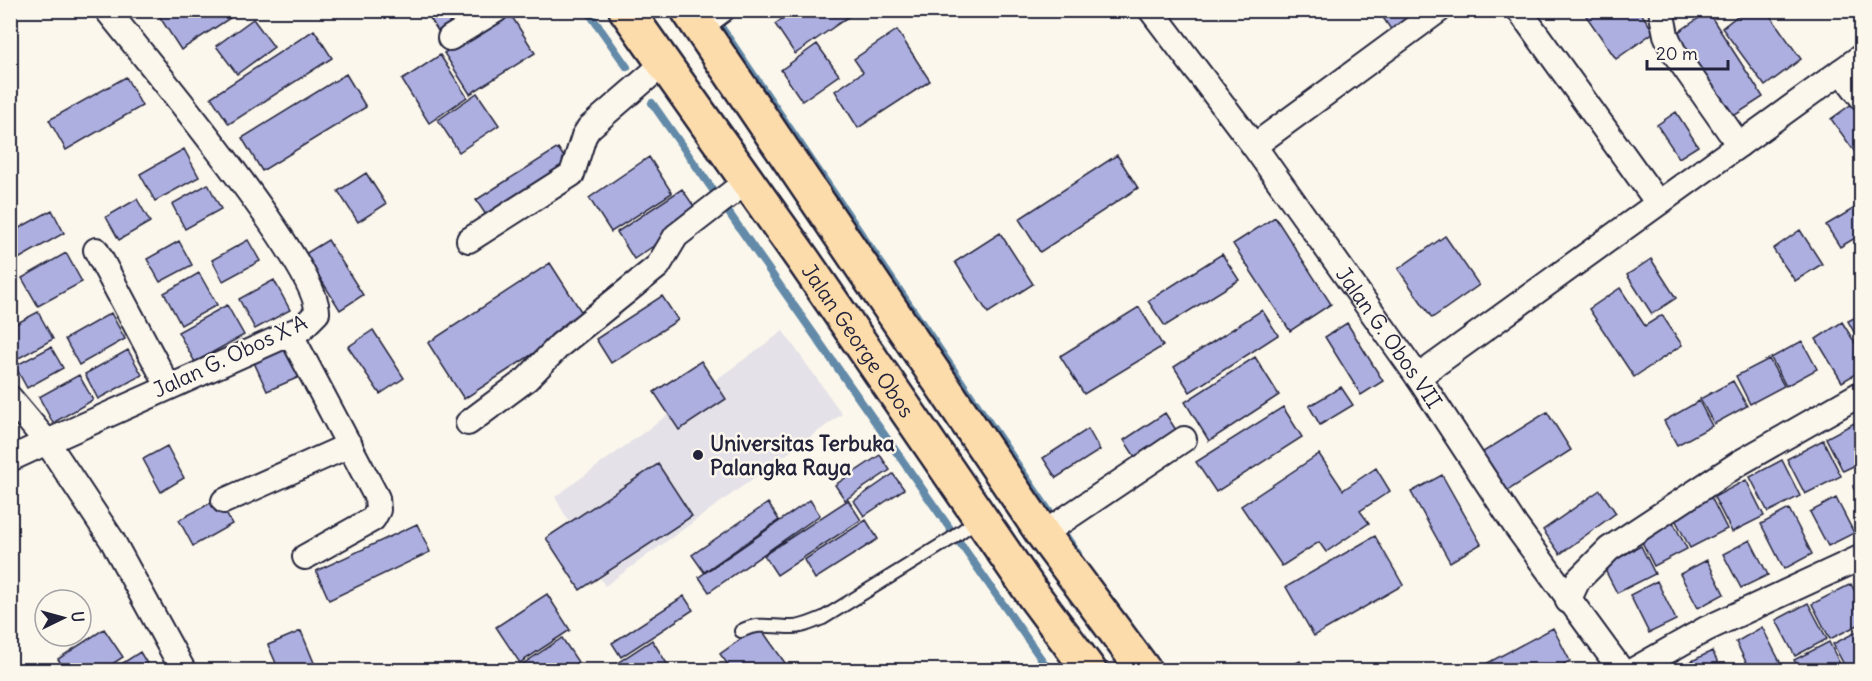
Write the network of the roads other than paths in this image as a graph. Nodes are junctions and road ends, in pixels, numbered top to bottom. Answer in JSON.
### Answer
{"nodes":[{"id":1,"x":107,"y":10,"type":"edge"},
{"id":2,"x":496,"y":10,"type":"edge"},
{"id":3,"x":626,"y":10,"type":"edge"},
{"id":4,"x":1151,"y":10,"type":"edge"},
{"id":5,"x":1439,"y":10,"type":"edge"},
{"id":6,"x":1519,"y":10,"type":"edge"},
{"id":7,"x":1661,"y":10,"type":"edge"},
{"id":8,"x":703,"y":16,"type":"edge"},
{"id":9,"x":450,"y":38,"type":"dead end"},
{"id":10,"x":1862,"y":56,"type":"edge"},
{"id":11,"x":663,"y":64,"type":"junction"},
{"id":12,"x":1841,"y":71,"type":"junction"},
{"id":13,"x":1862,"y":98,"type":"edge"},
{"id":14,"x":1739,"y":145,"type":"junction"},
{"id":15,"x":1254,"y":146,"type":"junction"},
{"id":16,"x":747,"y":182,"type":"junction"},
{"id":17,"x":1658,"y":203,"type":"junction"},
{"id":18,"x":469,"y":240,"type":"dead end"},
{"id":19,"x":96,"y":250,"type":"dead end"},
{"id":20,"x":904,"y":328,"type":"junction"},
{"id":21,"x":290,"y":333,"type":"junction"},
{"id":22,"x":866,"y":353,"type":"junction"},
{"id":23,"x":1418,"y":376,"type":"junction"},
{"id":24,"x":168,"y":386,"type":"junction"},
{"id":25,"x":1862,"y":393,"type":"edge"},
{"id":26,"x":10,"y":398,"type":"edge"},
{"id":27,"x":468,"y":423,"type":"dead end"},
{"id":28,"x":1184,"y":439,"type":"dead end"},
{"id":29,"x":47,"y":442,"type":"junction"},
{"id":30,"x":350,"y":446,"type":"junction"},
{"id":31,"x":10,"y":459,"type":"edge"},
{"id":32,"x":224,"y":501,"type":"dead end"},
{"id":33,"x":979,"y":518,"type":"junction"},
{"id":34,"x":1043,"y":534,"type":"junction"},
{"id":35,"x":305,"y":557,"type":"dead end"},
{"id":36,"x":1862,"y":557,"type":"edge"},
{"id":37,"x":1568,"y":601,"type":"junction"},
{"id":38,"x":741,"y":631,"type":"dead end"},
{"id":39,"x":1083,"y":668,"type":"edge"},
{"id":40,"x":183,"y":670,"type":"edge"},
{"id":41,"x":1144,"y":670,"type":"edge"},
{"id":42,"x":1621,"y":670,"type":"edge"},
{"id":43,"x":1634,"y":670,"type":"edge"}],
"edges":[{"from":1,"to":21,"type":"street","name":"Jalan G. Obos X A"},
{"from":2,"to":9,"type":"street"},
{"from":3,"to":11,"type":"main road","name":"Jalan George Obos"},
{"from":4,"to":15,"type":"street","name":"Jalan G. Obos VII"},
{"from":5,"to":15,"type":"street"},
{"from":6,"to":17,"type":"street"},
{"from":7,"to":14,"type":"street"},
{"from":8,"to":20,"type":"main road"},
{"from":10,"to":12,"type":"street"},
{"from":11,"to":16,"type":"main road","name":"Jalan George Obos"},
{"from":11,"to":18,"type":"street"},
{"from":12,"to":13,"type":"street"},
{"from":12,"to":14,"type":"street"},
{"from":14,"to":17,"type":"street"},
{"from":15,"to":23,"type":"street","name":"Jalan G. Obos VII"},
{"from":16,"to":22,"type":"main road","name":"Jalan George Obos"},
{"from":16,"to":27,"type":"street"},
{"from":17,"to":23,"type":"street"},
{"from":19,"to":24,"type":"street"},
{"from":20,"to":22,"type":"main road"},
{"from":20,"to":34,"type":"main road"},
{"from":21,"to":24,"type":"street","name":"Jalan G. Obos X A"},
{"from":21,"to":30,"type":"street"},
{"from":22,"to":33,"type":"main road","name":"Jalan George Obos"},
{"from":23,"to":37,"type":"street","name":"Jalan G. Obos VII"},
{"from":24,"to":29,"type":"street","name":"Jalan G. Obos X A"},
{"from":25,"to":37,"type":"street"},
{"from":26,"to":29,"type":"street"},
{"from":28,"to":34,"type":"street"},
{"from":29,"to":31,"type":"street","name":"Jalan G. Obos X A"},
{"from":29,"to":40,"type":"street"},
{"from":30,"to":32,"type":"street"},
{"from":30,"to":35,"type":"street"},
{"from":33,"to":38,"type":"lane"},
{"from":33,"to":39,"type":"main road","name":"Jalan George Obos"},
{"from":34,"to":41,"type":"main road"},
{"from":36,"to":43,"type":"street"},
{"from":37,"to":42,"type":"street","name":"Jalan G. Obos VII"}]}
